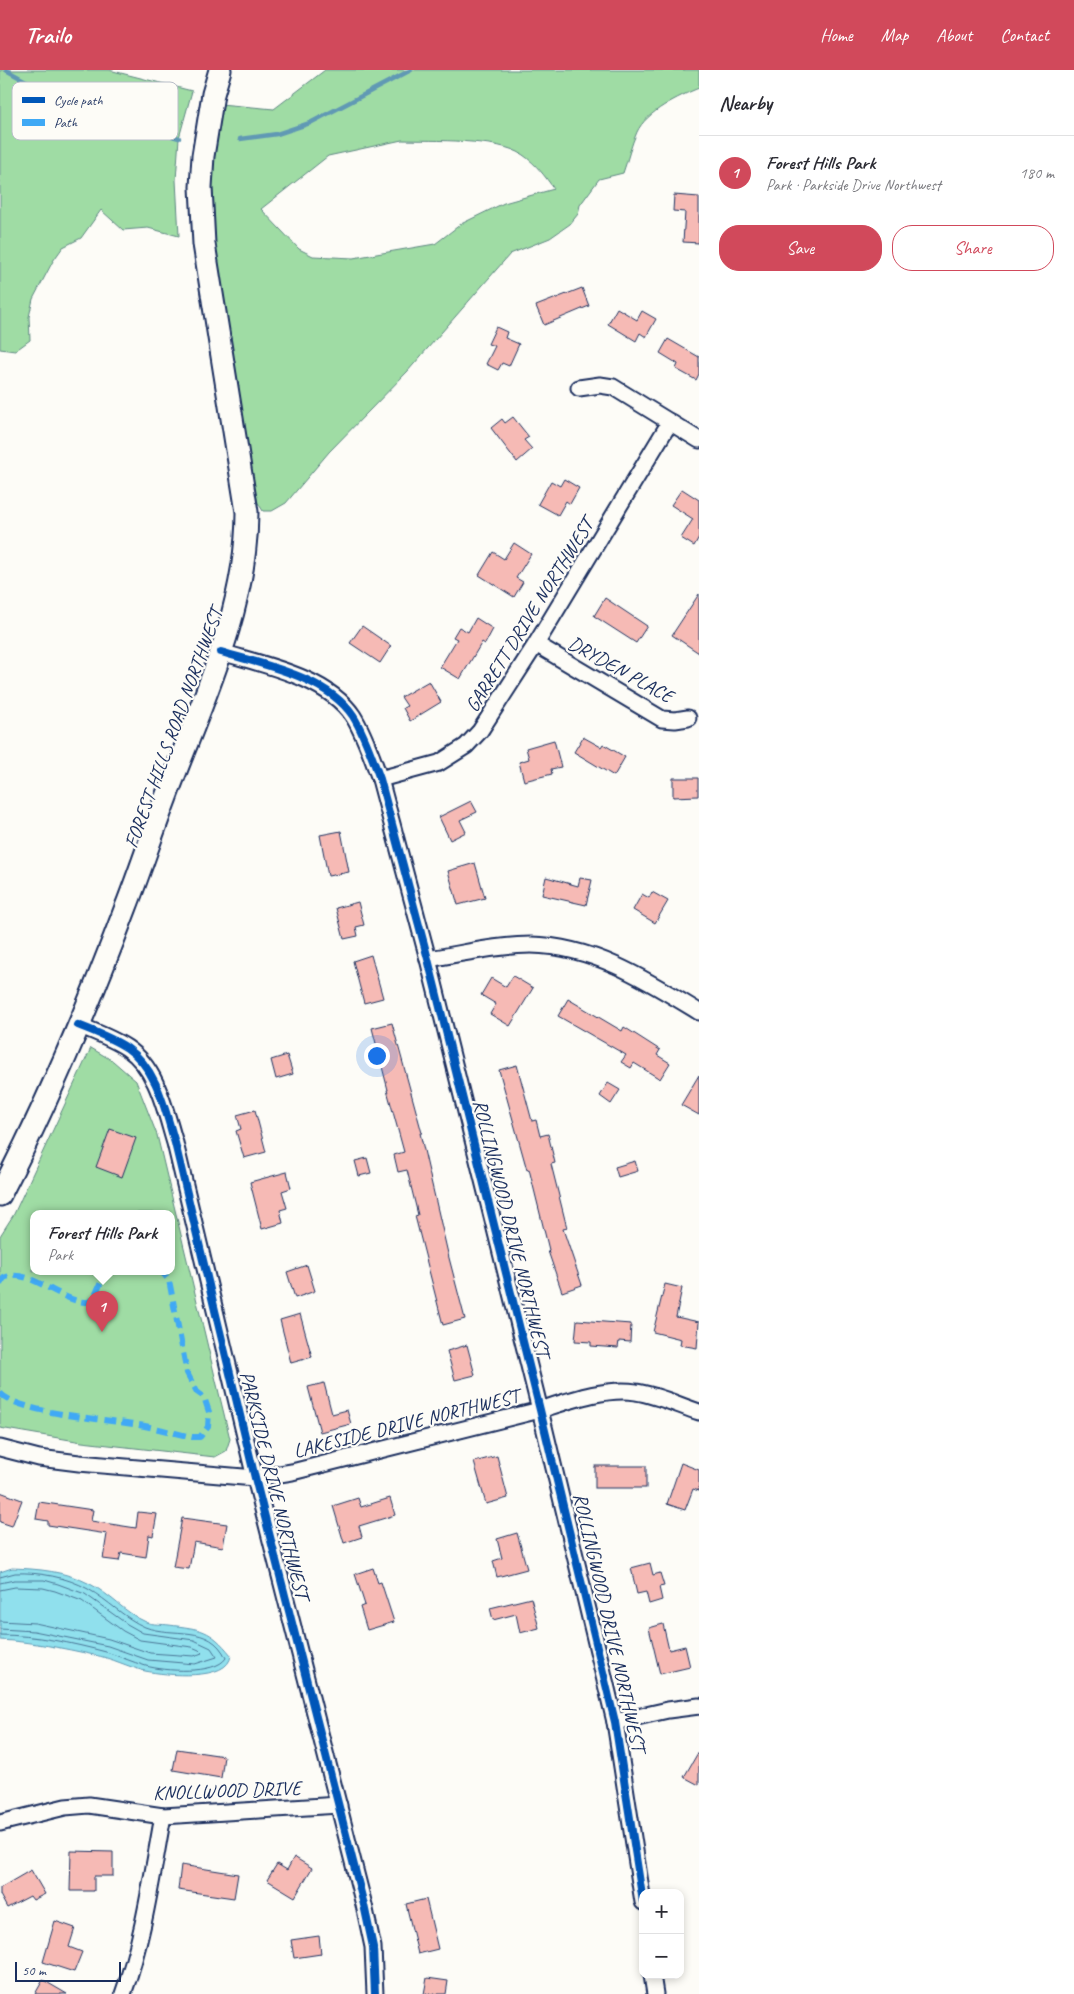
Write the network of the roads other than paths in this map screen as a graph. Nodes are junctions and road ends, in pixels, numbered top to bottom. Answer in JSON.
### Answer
{"nodes":[{"id":1,"x":220,"y":70,"type":"edge"},
{"id":2,"x":580,"y":388,"type":"dead end"},
{"id":3,"x":670,"y":422,"type":"junction"},
{"id":4,"x":699,"y":440,"type":"edge"},
{"id":5,"x":536,"y":644,"type":"junction"},
{"id":6,"x":221,"y":652,"type":"junction"},
{"id":7,"x":688,"y":718,"type":"dead end"},
{"id":8,"x":380,"y":779,"type":"junction"},
{"id":9,"x":428,"y":959,"type":"junction"},
{"id":10,"x":699,"y":1012,"type":"edge"},
{"id":11,"x":78,"y":1025,"type":"junction"},
{"id":12,"x":0,"y":1195,"type":"edge"},
{"id":13,"x":540,"y":1410,"type":"junction"},
{"id":14,"x":699,"y":1412,"type":"edge"},
{"id":15,"x":0,"y":1448,"type":"edge"},
{"id":16,"x":255,"y":1478,"type":"junction"},
{"id":17,"x":699,"y":1706,"type":"edge"},
{"id":18,"x":615,"y":1722,"type":"junction"},
{"id":19,"x":339,"y":1806,"type":"junction"},
{"id":20,"x":162,"y":1816,"type":"junction"},
{"id":21,"x":0,"y":1824,"type":"edge"},
{"id":22,"x":641,"y":1889,"type":"edge"},
{"id":23,"x":653,"y":1979,"type":"edge"},
{"id":24,"x":123,"y":1994,"type":"edge"},
{"id":25,"x":374,"y":1994,"type":"edge"},
{"id":26,"x":655,"y":1994,"type":"edge"}],
"edges":[{"from":1,"to":6,"type":"main road","name":"FOREST HILLS ROAD NORTHWEST"},
{"from":2,"to":3,"type":"street"},
{"from":3,"to":4,"type":"street"},
{"from":3,"to":5,"type":"street","name":"GARRETT DRIVE NORTHWEST"},
{"from":5,"to":7,"type":"street","name":"DRYDEN PLACE"},
{"from":5,"to":8,"type":"street","name":"GARRETT DRIVE NORTHWEST"},
{"from":6,"to":8,"type":"street","name":"ROLLINGWOOD DRIVE NORTHWEST"},
{"from":6,"to":11,"type":"main road","name":"FOREST HILLS ROAD NORTHWEST"},
{"from":8,"to":9,"type":"street","name":"ROLLINGWOOD DRIVE NORTHWEST"},
{"from":9,"to":10,"type":"street"},
{"from":9,"to":13,"type":"street","name":"ROLLINGWOOD DRIVE NORTHWEST"},
{"from":11,"to":12,"type":"main road","name":"FOREST HILLS ROAD NORTHWEST"},
{"from":11,"to":16,"type":"street","name":"PARKSIDE DRIVE NORTHWEST"},
{"from":13,"to":14,"type":"street","name":"LAKESIDE DRIVE NORTHWEST"},
{"from":13,"to":16,"type":"street","name":"LAKESIDE DRIVE NORTHWEST"},
{"from":13,"to":18,"type":"street","name":"ROLLINGWOOD DRIVE NORTHWEST"},
{"from":15,"to":16,"type":"street","name":"LAKESIDE DRIVE NORTHWEST"},
{"from":16,"to":19,"type":"street","name":"PARKSIDE DRIVE NORTHWEST"},
{"from":17,"to":18,"type":"street"},
{"from":18,"to":22,"type":"street","name":"ROLLINGWOOD DRIVE NORTHWEST"},
{"from":19,"to":20,"type":"street","name":"KNOLLWOOD DRIVE"},
{"from":19,"to":25,"type":"street","name":"PARKSIDE DRIVE NORTHWEST"},
{"from":20,"to":21,"type":"street","name":"KNOLLWOOD DRIVE"},
{"from":20,"to":24,"type":"street"},
{"from":23,"to":26,"type":"street"}]}
